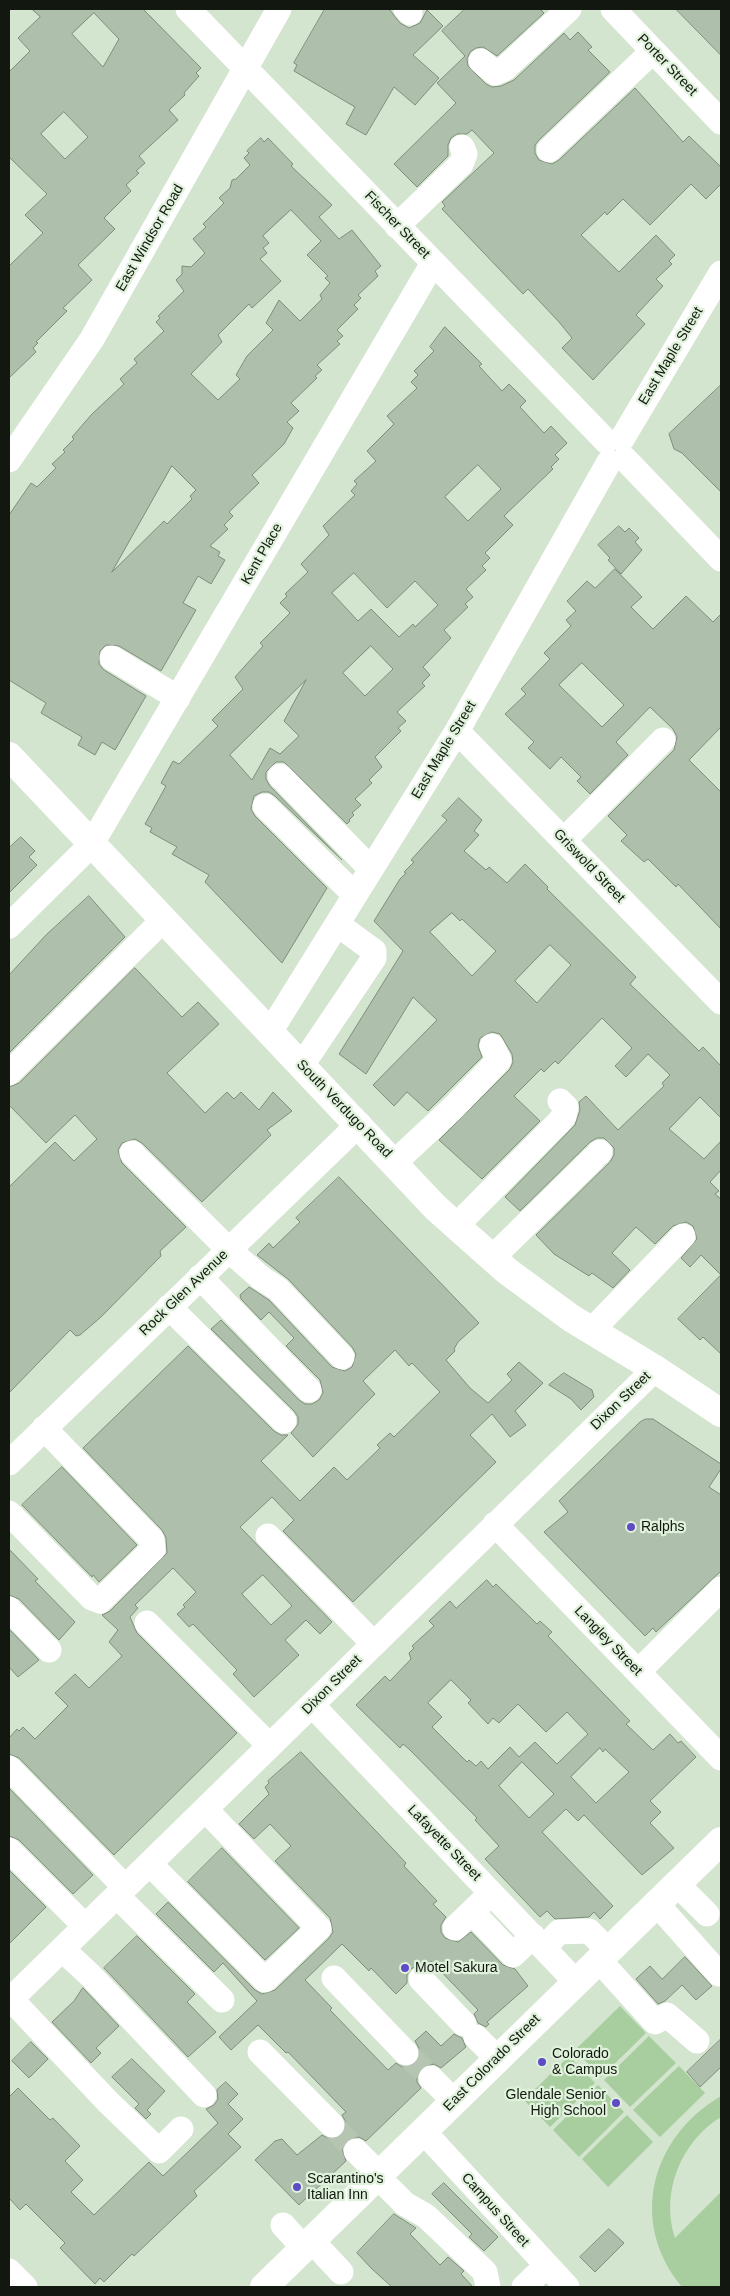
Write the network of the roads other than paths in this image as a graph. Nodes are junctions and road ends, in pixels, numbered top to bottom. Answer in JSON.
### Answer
{"nodes":[{"id":1,"x":188,"y":9,"type":"edge"},
{"id":2,"x":279,"y":9,"type":"edge"},
{"id":3,"x":569,"y":9,"type":"edge"},
{"id":4,"x":613,"y":9,"type":"edge"},
{"id":5,"x":653,"y":51,"type":"junction"},
{"id":6,"x":481,"y":61,"type":"dead end"},
{"id":7,"x":246,"y":68,"type":"junction"},
{"id":8,"x":721,"y":122,"type":"edge"},
{"id":9,"x":462,"y":147,"type":"dead end"},
{"id":10,"x":549,"y":150,"type":"dead end"},
{"id":11,"x":397,"y":226,"type":"junction"},
{"id":12,"x":433,"y":263,"type":"junction"},
{"id":13,"x":721,"y":273,"type":"edge"},
{"id":14,"x":616,"y":450,"type":"junction"},
{"id":15,"x":9,"y":460,"type":"edge"},
{"id":16,"x":721,"y":559,"type":"edge"},
{"id":17,"x":112,"y":658,"type":"dead end"},
{"id":18,"x":178,"y":698,"type":"junction"},
{"id":19,"x":457,"y":731,"type":"junction"},
{"id":20,"x":663,"y":740,"type":"dead end"},
{"id":21,"x":9,"y":756,"type":"edge"},
{"id":22,"x":280,"y":776,"type":"dead end"},
{"id":23,"x":265,"y":806,"type":"dead end"},
{"id":24,"x":564,"y":840,"type":"junction"},
{"id":25,"x":91,"y":845,"type":"junction"},
{"id":26,"x":371,"y":869,"type":"junction"},
{"id":27,"x":354,"y":896,"type":"junction"},
{"id":28,"x":163,"y":920,"type":"junction"},
{"id":29,"x":337,"y":924,"type":"junction"},
{"id":30,"x":9,"y":926,"type":"edge"},
{"id":31,"x":721,"y":1002,"type":"edge"},
{"id":32,"x":270,"y":1032,"type":"junction"},
{"id":33,"x":492,"y":1046,"type":"dead end"},
{"id":34,"x":302,"y":1065,"type":"junction"},
{"id":35,"x":9,"y":1073,"type":"edge"},
{"id":36,"x":560,"y":1101,"type":"dead end"},
{"id":37,"x":359,"y":1124,"type":"junction"},
{"id":38,"x":132,"y":1152,"type":"dead end"},
{"id":39,"x":600,"y":1152,"type":"dead end"},
{"id":40,"x":394,"y":1162,"type":"junction"},
{"id":41,"x":456,"y":1226,"type":"junction"},
{"id":42,"x":683,"y":1236,"type":"dead end"},
{"id":43,"x":229,"y":1250,"type":"junction"},
{"id":44,"x":492,"y":1258,"type":"junction"},
{"id":45,"x":200,"y":1277,"type":"junction"},
{"id":46,"x":169,"y":1307,"type":"junction"},
{"id":47,"x":592,"y":1330,"type":"junction"},
{"id":48,"x":342,"y":1356,"type":"dead end"},
{"id":49,"x":655,"y":1369,"type":"junction"},
{"id":50,"x":309,"y":1390,"type":"dead end"},
{"id":51,"x":721,"y":1413,"type":"edge"},
{"id":52,"x":284,"y":1421,"type":"dead end"},
{"id":53,"x":44,"y":1428,"type":"junction"},
{"id":54,"x":9,"y":1462,"type":"edge"},
{"id":55,"x":9,"y":1513,"type":"edge"},
{"id":56,"x":495,"y":1524,"type":"junction"},
{"id":57,"x":268,"y":1536,"type":"dead end"},
{"id":58,"x":721,"y":1590,"type":"edge"},
{"id":59,"x":9,"y":1609,"type":"edge"},
{"id":60,"x":153,"y":1617,"type":"dead end"},
{"id":61,"x":374,"y":1644,"type":"junction"},
{"id":62,"x":49,"y":1650,"type":"dead end"},
{"id":63,"x":638,"y":1672,"type":"junction"},
{"id":64,"x":312,"y":1705,"type":"junction"},
{"id":65,"x":275,"y":1741,"type":"junction"},
{"id":66,"x":721,"y":1758,"type":"edge"},
{"id":67,"x":9,"y":1768,"type":"edge"},
{"id":68,"x":205,"y":1809,"type":"junction"},
{"id":69,"x":721,"y":1841,"type":"edge"},
{"id":70,"x":9,"y":1850,"type":"edge"},
{"id":71,"x":150,"y":1864,"type":"junction"},
{"id":72,"x":676,"y":1883,"type":"junction"},
{"id":73,"x":121,"y":1892,"type":"junction"},
{"id":74,"x":492,"y":1893,"type":"junction"},
{"id":75,"x":656,"y":1903,"type":"junction"},
{"id":76,"x":706,"y":1914,"type":"dead end"},
{"id":77,"x":86,"y":1926,"type":"junction"},
{"id":78,"x":538,"y":1942,"type":"junction"},
{"id":79,"x":62,"y":1950,"type":"junction"},
{"id":80,"x":602,"y":1954,"type":"junction"},
{"id":81,"x":719,"y":1974,"type":"dead end"},
{"id":82,"x":334,"y":1978,"type":"dead end"},
{"id":83,"x":421,"y":1979,"type":"dead end"},
{"id":84,"x":575,"y":1981,"type":"junction"},
{"id":85,"x":10,"y":1999,"type":"edge"},
{"id":86,"x":222,"y":2000,"type":"dead end"},
{"id":87,"x":696,"y":2041,"type":"dead end"},
{"id":88,"x":260,"y":2052,"type":"dead end"},
{"id":89,"x":406,"y":2053,"type":"tunnel mouth"},
{"id":90,"x":497,"y":2058,"type":"junction"},
{"id":91,"x":431,"y":2078,"type":"tunnel mouth"},
{"id":92,"x":204,"y":2095,"type":"dead end"},
{"id":93,"x":454,"y":2101,"type":"junction"},
{"id":94,"x":332,"y":2125,"type":"tunnel mouth"},
{"id":95,"x":181,"y":2129,"type":"dead end"},
{"id":96,"x":424,"y":2131,"type":"junction"},
{"id":97,"x":356,"y":2151,"type":"tunnel mouth"},
{"id":98,"x":378,"y":2175,"type":"junction"},
{"id":99,"x":282,"y":2225,"type":"dead end"},
{"id":100,"x":308,"y":2244,"type":"junction"},
{"id":101,"x":546,"y":2266,"type":"junction"},
{"id":102,"x":340,"y":2272,"type":"dead end"},
{"id":103,"x":270,"y":2285,"type":"edge"},
{"id":104,"x":488,"y":2287,"type":"edge"},
{"id":105,"x":524,"y":2287,"type":"edge"},
{"id":106,"x":567,"y":2287,"type":"edge"}],
"edges":[{"from":1,"to":7,"type":"street","name":"Fischer Street"},
{"from":2,"to":7,"type":"street","name":"East Windsor Road"},
{"from":3,"to":6,"type":"street"},
{"from":4,"to":5,"type":"street","name":"Porter Street"},
{"from":5,"to":8,"type":"street","name":"Porter Street"},
{"from":5,"to":10,"type":"street"},
{"from":7,"to":11,"type":"street","name":"Fischer Street"},
{"from":7,"to":15,"type":"street","name":"East Windsor Road"},
{"from":9,"to":11,"type":"street"},
{"from":11,"to":12,"type":"street","name":"Fischer Street"},
{"from":12,"to":14,"type":"street","name":"Fischer Street"},
{"from":12,"to":18,"type":"street","name":"Kent Place"},
{"from":13,"to":14,"type":"street","name":"East Maple Street"},
{"from":14,"to":16,"type":"street","name":"Fischer Street"},
{"from":14,"to":19,"type":"street","name":"East Maple Street"},
{"from":17,"to":18,"type":"street"},
{"from":18,"to":25,"type":"street","name":"Kent Place"},
{"from":19,"to":24,"type":"street","name":"Griswold Street"},
{"from":19,"to":26,"type":"street","name":"East Maple Street"},
{"from":20,"to":24,"type":"street"},
{"from":21,"to":25,"type":"main road","name":"South Verdugo Road"},
{"from":22,"to":26,"type":"street"},
{"from":23,"to":27,"type":"street"},
{"from":24,"to":31,"type":"street","name":"Griswold Street"},
{"from":25,"to":28,"type":"main road","name":"South Verdugo Road"},
{"from":25,"to":30,"type":"street"},
{"from":26,"to":27,"type":"street","name":"East Maple Street"},
{"from":27,"to":29,"type":"street","name":"East Maple Street"},
{"from":28,"to":32,"type":"main road","name":"South Verdugo Road"},
{"from":28,"to":35,"type":"street"},
{"from":29,"to":32,"type":"street","name":"East Maple Street"},
{"from":29,"to":34,"type":"street"},
{"from":32,"to":34,"type":"main road","name":"South Verdugo Road"},
{"from":33,"to":40,"type":"street"},
{"from":34,"to":37,"type":"main road","name":"South Verdugo Road"},
{"from":36,"to":41,"type":"street"},
{"from":37,"to":40,"type":"main road","name":"South Verdugo Road"},
{"from":37,"to":43,"type":"street","name":"Rock Glen Avenue"},
{"from":38,"to":43,"type":"street"},
{"from":39,"to":44,"type":"street"},
{"from":40,"to":41,"type":"main road","name":"South Verdugo Road"},
{"from":41,"to":44,"type":"main road","name":"South Verdugo Road"},
{"from":42,"to":47,"type":"street"},
{"from":43,"to":45,"type":"street","name":"Rock Glen Avenue"},
{"from":43,"to":48,"type":"street"},
{"from":44,"to":47,"type":"main road","name":"South Verdugo Road"},
{"from":45,"to":46,"type":"street","name":"Rock Glen Avenue"},
{"from":45,"to":50,"type":"street"},
{"from":46,"to":52,"type":"street"},
{"from":46,"to":53,"type":"street","name":"Rock Glen Avenue"},
{"from":47,"to":49,"type":"main road","name":"South Verdugo Road"},
{"from":49,"to":51,"type":"main road","name":"South Verdugo Road"},
{"from":49,"to":56,"type":"street","name":"Dixon Street"},
{"from":53,"to":54,"type":"street","name":"Rock Glen Avenue"},
{"from":53,"to":55,"type":"street"},
{"from":56,"to":61,"type":"street","name":"Dixon Street"},
{"from":56,"to":63,"type":"street","name":"Langley Street"},
{"from":57,"to":61,"type":"street"},
{"from":58,"to":63,"type":"street"},
{"from":59,"to":62,"type":"street"},
{"from":60,"to":65,"type":"street"},
{"from":61,"to":64,"type":"street","name":"Dixon Street"},
{"from":63,"to":66,"type":"street","name":"Langley Street"},
{"from":64,"to":65,"type":"street","name":"Dixon Street"},
{"from":64,"to":74,"type":"street","name":"Lafayette Street"},
{"from":65,"to":68,"type":"street","name":"Dixon Street"},
{"from":67,"to":73,"type":"street"},
{"from":68,"to":71,"type":"street","name":"Dixon Street"},
{"from":68,"to":71,"type":"street"},
{"from":69,"to":72,"type":"main road","name":"East Colorado Street"},
{"from":70,"to":77,"type":"street"},
{"from":71,"to":73,"type":"street","name":"Dixon Street"},
{"from":72,"to":75,"type":"main road","name":"East Colorado Street"},
{"from":72,"to":76,"type":"street"},
{"from":73,"to":77,"type":"street","name":"Dixon Street"},
{"from":73,"to":86,"type":"street"},
{"from":74,"to":78,"type":"street","name":"Lafayette Street"},
{"from":74,"to":78,"type":"street"},
{"from":75,"to":80,"type":"main road","name":"East Colorado Street"},
{"from":75,"to":81,"type":"street"},
{"from":77,"to":79,"type":"street","name":"Dixon Street"},
{"from":78,"to":80,"type":"street"},
{"from":78,"to":84,"type":"street","name":"Lafayette Street"},
{"from":79,"to":85,"type":"street","name":"Dixon Street"},
{"from":79,"to":92,"type":"street"},
{"from":80,"to":84,"type":"main road","name":"East Colorado Street"},
{"from":80,"to":87,"type":"street"},
{"from":82,"to":89,"type":"street"},
{"from":83,"to":90,"type":"street"},
{"from":84,"to":90,"type":"main road","name":"East Colorado Street"},
{"from":85,"to":95,"type":"street"},
{"from":88,"to":94,"type":"street"},
{"from":90,"to":93,"type":"main road","name":"East Colorado Street"},
{"from":91,"to":93,"type":"street"},
{"from":93,"to":96,"type":"main road","name":"East Colorado Street"},
{"from":96,"to":98,"type":"main road","name":"East Colorado Street"},
{"from":96,"to":101,"type":"street","name":"Campus Street"},
{"from":97,"to":98,"type":"street"},
{"from":98,"to":100,"type":"main road","name":"East Colorado Street"},
{"from":98,"to":104,"type":"street"},
{"from":99,"to":100,"type":"street"},
{"from":100,"to":102,"type":"street"},
{"from":100,"to":103,"type":"main road","name":"East Colorado Street"},
{"from":101,"to":105,"type":"street"},
{"from":101,"to":106,"type":"street","name":"Campus Street"}]}
